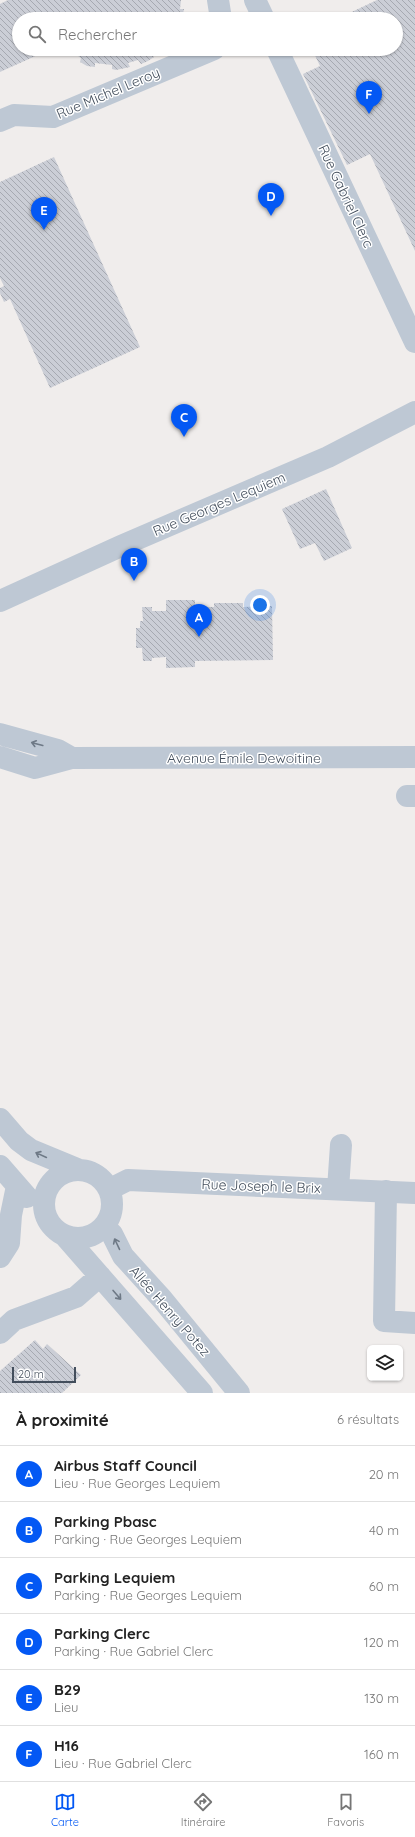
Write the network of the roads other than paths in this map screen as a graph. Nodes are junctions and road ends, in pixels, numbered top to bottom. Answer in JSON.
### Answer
{"nodes":[{"id":1,"x":218,"y":0,"type":"edge"},
{"id":2,"x":255,"y":0,"type":"edge"},
{"id":3,"x":220,"y":12,"type":"edge"},
{"id":4,"x":261,"y":12,"type":"edge"},
{"id":5,"x":198,"y":56,"type":"edge"},
{"id":6,"x":280,"y":56,"type":"edge"},
{"id":7,"x":0,"y":121,"type":"edge"},
{"id":8,"x":415,"y":342,"type":"edge"},
{"id":9,"x":415,"y":412,"type":"edge"},
{"id":10,"x":0,"y":601,"type":"edge"},
{"id":11,"x":0,"y":734,"type":"edge"},
{"id":12,"x":0,"y":757,"type":"edge"},
{"id":13,"x":415,"y":757,"type":"edge"},
{"id":14,"x":72,"y":758,"type":"junction"},
{"id":15,"x":0,"y":1119,"type":"edge"},
{"id":16,"x":341,"y":1145,"type":"dead end"},
{"id":17,"x":0,"y":1166,"type":"edge"},
{"id":18,"x":77,"y":1169,"type":"junction"},
{"id":19,"x":18,"y":1186,"type":"junction"},
{"id":20,"x":110,"y":1189,"type":"junction"},
{"id":21,"x":338,"y":1189,"type":"junction"},
{"id":22,"x":386,"y":1191,"type":"junction"},
{"id":23,"x":415,"y":1193,"type":"edge"},
{"id":24,"x":47,"y":1218,"type":"junction"},
{"id":25,"x":104,"y":1227,"type":"junction"},
{"id":26,"x":64,"y":1235,"type":"junction"},
{"id":27,"x":0,"y":1257,"type":"edge"},
{"id":28,"x":100,"y":1276,"type":"junction"},
{"id":29,"x":415,"y":1323,"type":"edge"},
{"id":30,"x":0,"y":1333,"type":"edge"},
{"id":31,"x":202,"y":1393,"type":"edge"},
{"id":32,"x":239,"y":1393,"type":"edge"}],
"edges":[{"from":1,"to":3,"type":"street"},
{"from":2,"to":4,"type":"street"},
{"from":5,"to":7,"type":"street","name":"Rue Michel Leroy"},
{"from":6,"to":8,"type":"street","name":"Rue Gabriel Clerc"},
{"from":9,"to":10,"type":"street","name":"Rue Georges Lequiem"},
{"from":14,"to":11,"type":"street","name":"Avenue Émile Dewoitine","one_way":true},
{"from":12,"to":14,"type":"street","name":"Avenue Émile Dewoitine"},
{"from":13,"to":14,"type":"street","name":"Avenue Émile Dewoitine"},
{"from":18,"to":15,"type":"street","one_way":true},
{"from":16,"to":21,"type":"street"},
{"from":17,"to":19,"type":"street"},
{"from":18,"to":20,"type":"street"},
{"from":18,"to":24,"type":"street"},
{"from":19,"to":24,"type":"street"},
{"from":19,"to":27,"type":"street"},
{"from":20,"to":21,"type":"street","name":"Rue Joseph le Brix"},
{"from":20,"to":25,"type":"street"},
{"from":21,"to":22,"type":"street","name":"Rue Joseph le Brix"},
{"from":22,"to":23,"type":"street","name":"Rue Joseph le Brix"},
{"from":22,"to":29,"type":"street"},
{"from":24,"to":26,"type":"street"},
{"from":25,"to":26,"type":"street"},
{"from":32,"to":25,"type":"street","name":"Allée Henry Potez","one_way":true},
{"from":26,"to":28,"type":"street"},
{"from":28,"to":30,"type":"street"},
{"from":28,"to":31,"type":"street","one_way":true}]}
